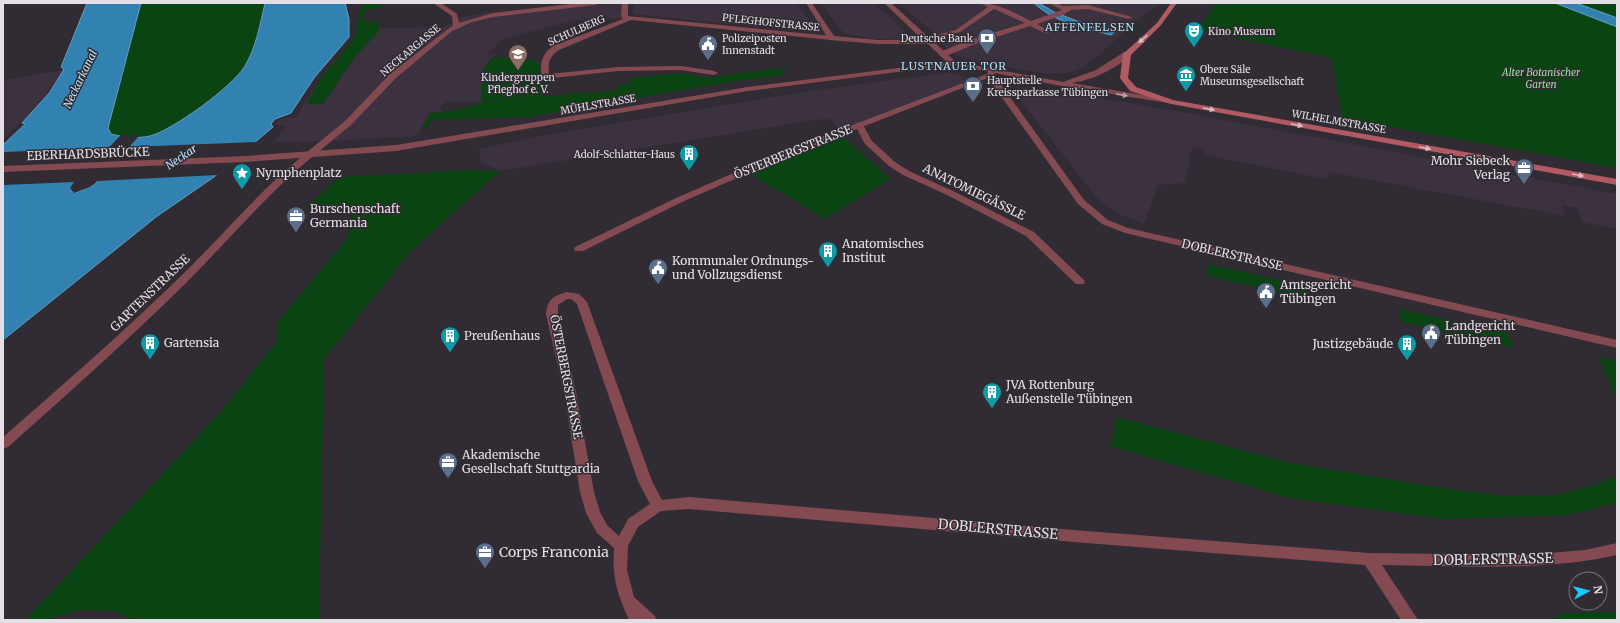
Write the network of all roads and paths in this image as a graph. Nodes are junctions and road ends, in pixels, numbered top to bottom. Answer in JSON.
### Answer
{"nodes":[{"id":1,"x":436,"y":3,"type":"edge"},
{"id":2,"x":596,"y":3,"type":"edge"},
{"id":3,"x":625,"y":3,"type":"edge"},
{"id":4,"x":809,"y":3,"type":"edge"},
{"id":5,"x":887,"y":3,"type":"edge"},
{"id":6,"x":983,"y":3,"type":"edge"},
{"id":7,"x":1052,"y":3,"type":"edge"},
{"id":8,"x":1174,"y":3,"type":"edge"},
{"id":9,"x":993,"y":7,"type":"junction"},
{"id":10,"x":1068,"y":8,"type":"junction"},
{"id":11,"x":1129,"y":17,"type":"dead end"},
{"id":12,"x":626,"y":18,"type":"junction"},
{"id":13,"x":1029,"y":23,"type":"junction"},
{"id":14,"x":457,"y":27,"type":"junction"},
{"id":15,"x":1047,"y":32,"type":"dead end"},
{"id":16,"x":832,"y":38,"type":"junction"},
{"id":17,"x":928,"y":40,"type":"junction"},
{"id":18,"x":943,"y":54,"type":"junction"},
{"id":19,"x":1127,"y":54,"type":"junction"},
{"id":20,"x":953,"y":63,"type":"junction"},
{"id":21,"x":714,"y":73,"type":"dead end"},
{"id":22,"x":991,"y":73,"type":"junction"},
{"id":23,"x":1056,"y":83,"type":"junction"},
{"id":24,"x":1171,"y":102,"type":"junction"},
{"id":25,"x":859,"y":125,"type":"junction"},
{"id":26,"x":309,"y":155,"type":"junction"},
{"id":27,"x":245,"y":159,"type":"joint"},
{"id":28,"x":3,"y":169,"type":"edge"},
{"id":29,"x":1617,"y":182,"type":"edge"},
{"id":30,"x":579,"y":249,"type":"dead end"},
{"id":31,"x":1080,"y":282,"type":"dead end"},
{"id":32,"x":1617,"y":344,"type":"edge"},
{"id":33,"x":3,"y":444,"type":"edge"},
{"id":34,"x":658,"y":506,"type":"junction"},
{"id":35,"x":620,"y":546,"type":"junction"},
{"id":36,"x":1617,"y":549,"type":"edge"},
{"id":37,"x":1368,"y":558,"type":"junction"},
{"id":38,"x":627,"y":599,"type":"junction"},
{"id":39,"x":637,"y":620,"type":"edge"},
{"id":40,"x":649,"y":620,"type":"edge"},
{"id":41,"x":1410,"y":620,"type":"edge"}],
"edges":[{"from":1,"to":14,"type":"street"},
{"from":2,"to":14,"type":"street","name":"NECKARGASSE"},
{"from":3,"to":12,"type":"street"},
{"from":4,"to":16,"type":"street"},
{"from":5,"to":17,"type":"street"},
{"from":6,"to":9,"type":"street"},
{"from":7,"to":10,"type":"street"},
{"from":8,"to":19,"type":"main road","one_way":true},
{"from":9,"to":13,"type":"street"},
{"from":9,"to":17,"type":"street","name":"PFLEGHOFSTRASSE"},
{"from":10,"to":11,"type":"street"},
{"from":10,"to":13,"type":"street"},
{"from":12,"to":16,"type":"street","name":"PFLEGHOFSTRASSE"},
{"from":12,"to":21,"type":"street","name":"SCHULBERG"},
{"from":13,"to":15,"type":"street"},
{"from":13,"to":18,"type":"street"},
{"from":14,"to":26,"type":"street","name":"NECKARGASSE"},
{"from":16,"to":17,"type":"street","name":"PFLEGHOFSTRASSE"},
{"from":17,"to":18,"type":"street"},
{"from":18,"to":20,"type":"street"},
{"from":19,"to":23,"type":"street"},
{"from":19,"to":24,"type":"main road"},
{"from":20,"to":22,"type":"street","name":"WILHELMSTRASSE"},
{"from":20,"to":26,"type":"street","name":"MÜHLSTRASSE"},
{"from":22,"to":23,"type":"street","name":"WILHELMSTRASSE"},
{"from":22,"to":25,"type":"street","name":"ÖSTERBERGSTRASSE"},
{"from":22,"to":32,"type":"street","name":"DOBLERSTRASSE"},
{"from":23,"to":24,"type":"street","name":"WILHELMSTRASSE","one_way":true},
{"from":24,"to":29,"type":"main road","name":"WILHELMSTRASSE","one_way":true},
{"from":25,"to":30,"type":"street","name":"ÖSTERBERGSTRASSE"},
{"from":25,"to":31,"type":"street","name":"ANATOMIEGÄSSLE"},
{"from":26,"to":27,"type":"street","name":"MÜHLSTRASSE"},
{"from":26,"to":33,"type":"street","name":"GARTENSTRASSE"},
{"from":27,"to":28,"type":"street","name":"EBERHARDSBRÜCKE"},
{"from":34,"to":35,"type":"street","name":"DOBLERSTRASSE"},
{"from":34,"to":35,"type":"street","name":"ÖSTERBERGSTRASSE"},
{"from":34,"to":37,"type":"street","name":"DOBLERSTRASSE"},
{"from":35,"to":38,"type":"street"},
{"from":36,"to":37,"type":"street","name":"DOBLERSTRASSE"},
{"from":37,"to":41,"type":"street"},
{"from":38,"to":39,"type":"street"},
{"from":38,"to":40,"type":"street"}]}
